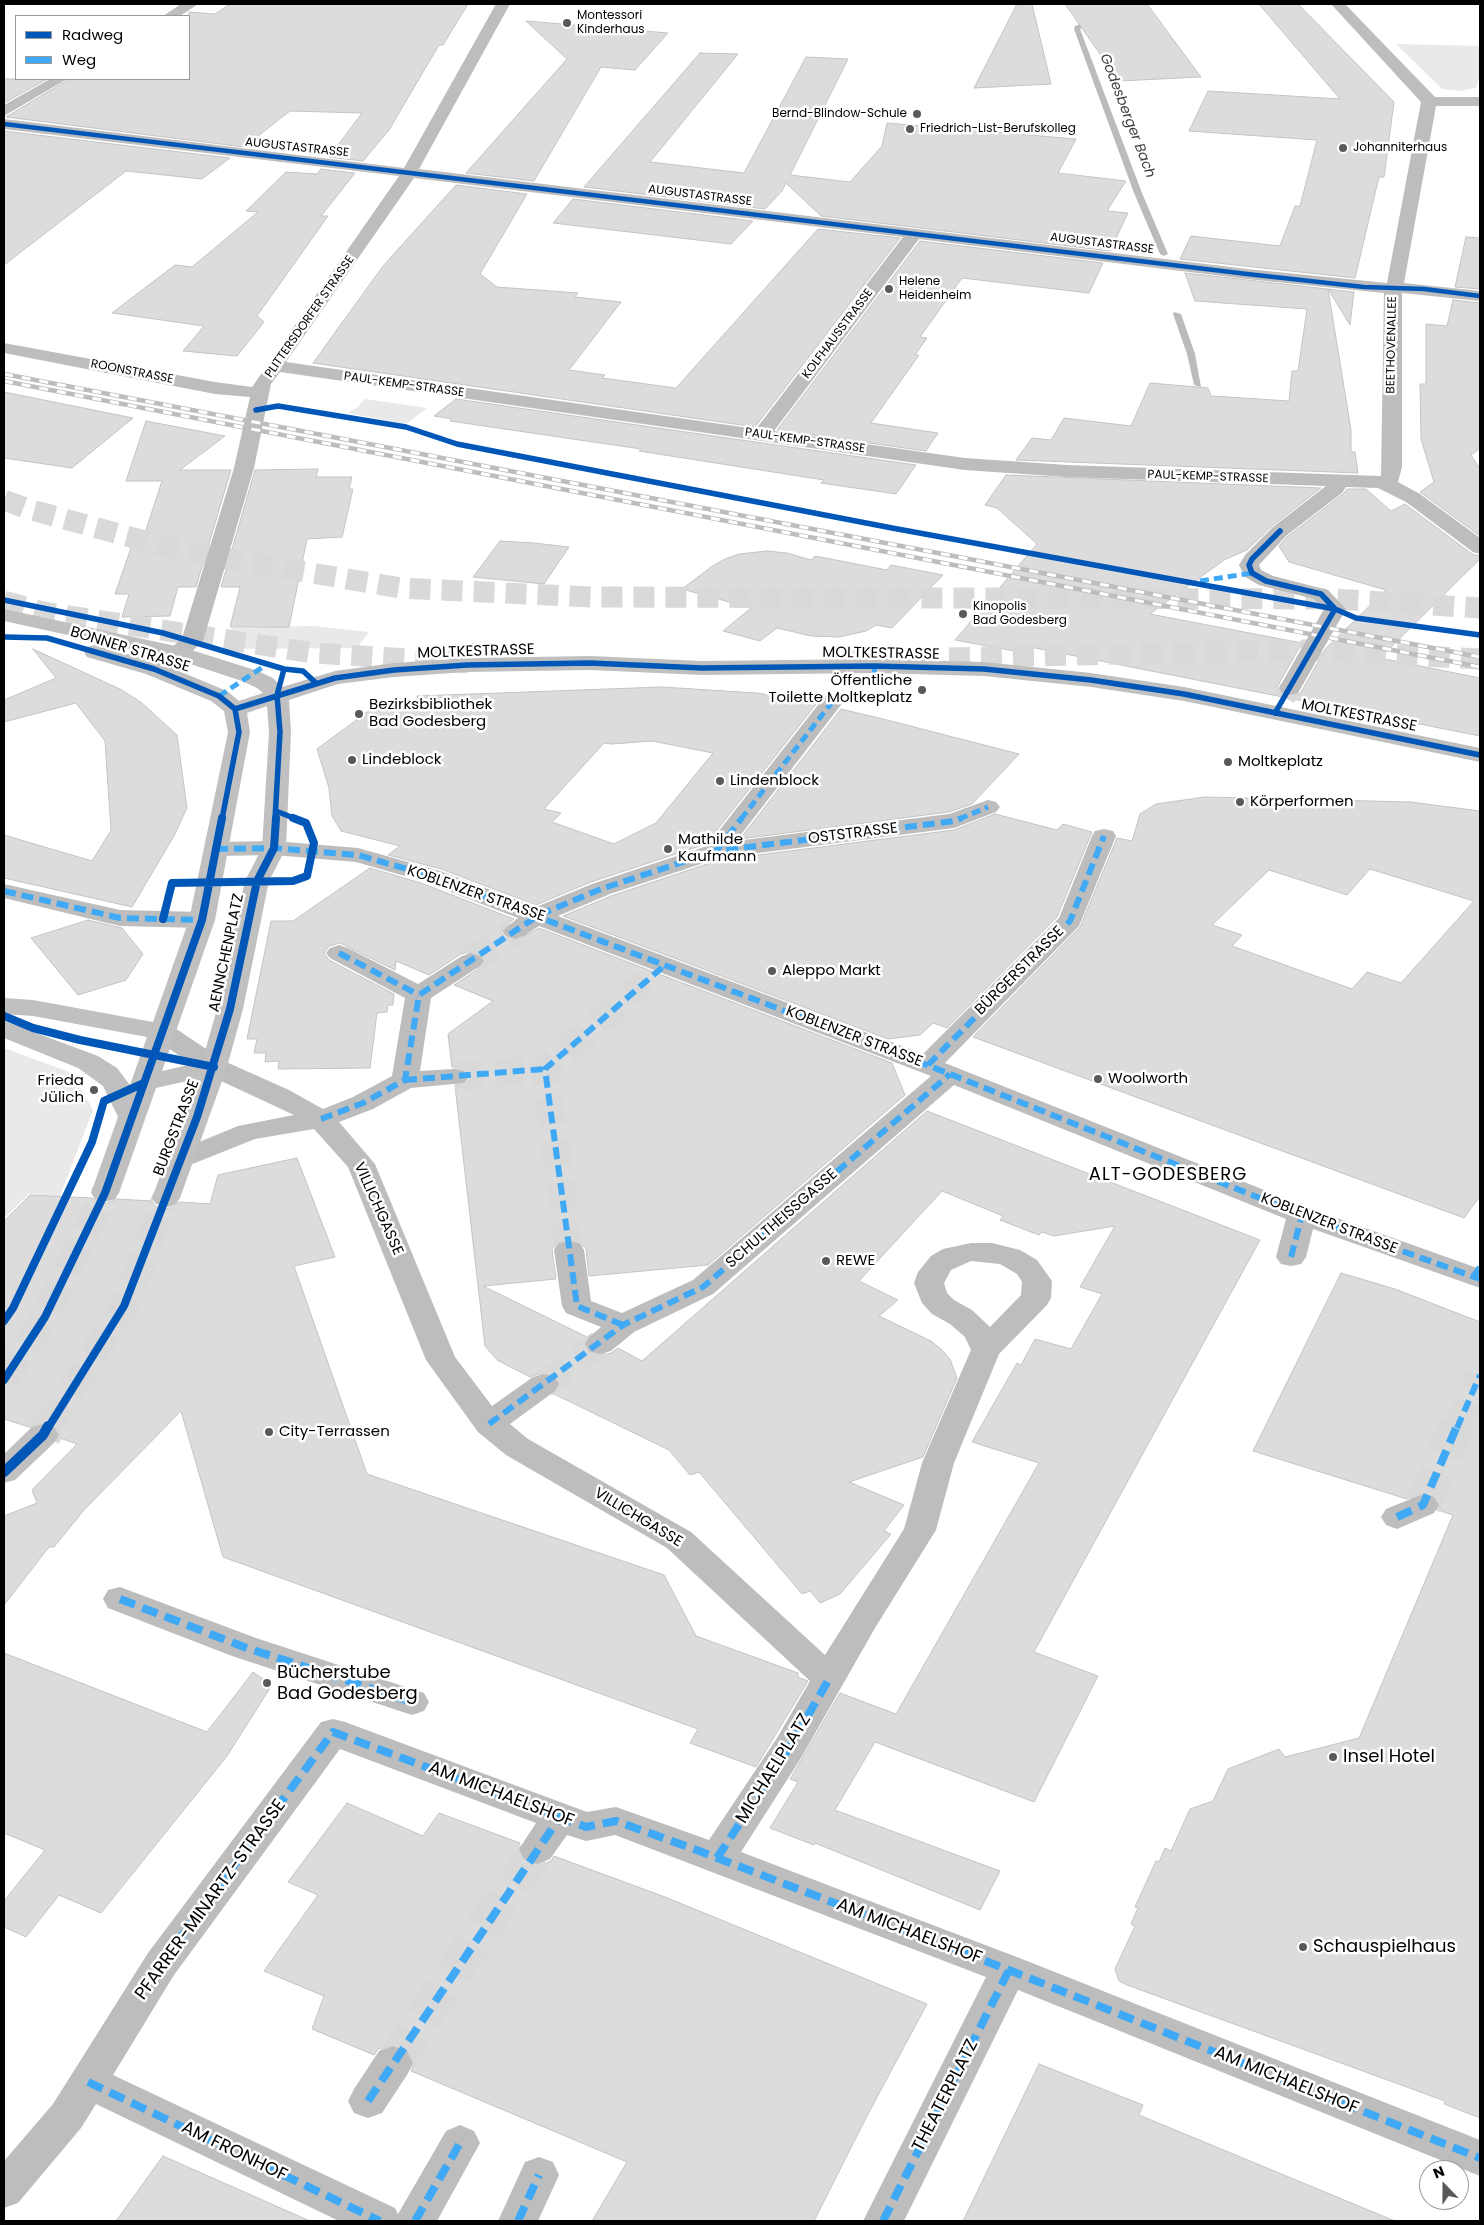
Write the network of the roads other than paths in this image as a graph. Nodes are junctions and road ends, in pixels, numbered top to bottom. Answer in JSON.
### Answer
{"nodes":[{"id":1,"x":191,"y":4,"type":"edge"},
{"id":2,"x":503,"y":4,"type":"edge"},
{"id":3,"x":1338,"y":4,"type":"edge"},
{"id":4,"x":172,"y":15,"type":"edge"},
{"id":5,"x":58,"y":80,"type":"edge"},
{"id":6,"x":1480,"y":101,"type":"edge"},
{"id":7,"x":1429,"y":102,"type":"junction"},
{"id":8,"x":4,"y":111,"type":"edge"},
{"id":9,"x":4,"y":124,"type":"edge"},
{"id":10,"x":410,"y":172,"type":"junction"},
{"id":11,"x":915,"y":233,"type":"junction"},
{"id":12,"x":1393,"y":289,"type":"junction"},
{"id":13,"x":1480,"y":296,"type":"edge"},
{"id":14,"x":4,"y":348,"type":"edge"},
{"id":15,"x":275,"y":366,"type":"junction"},
{"id":16,"x":260,"y":393,"type":"junction"},
{"id":17,"x":761,"y":435,"type":"junction"},
{"id":18,"x":1338,"y":482,"type":"junction"},
{"id":19,"x":1382,"y":482,"type":"junction"},
{"id":20,"x":1480,"y":548,"type":"edge"},
{"id":21,"x":4,"y":615,"type":"edge"},
{"id":22,"x":4,"y":620,"type":"edge"},
{"id":23,"x":177,"y":652,"type":"junction"},
{"id":24,"x":277,"y":695,"type":"junction"},
{"id":25,"x":1283,"y":700,"type":"junction"},
{"id":26,"x":833,"y":701,"type":"dead end"},
{"id":27,"x":235,"y":709,"type":"junction"},
{"id":28,"x":1480,"y":755,"type":"edge"},
{"id":29,"x":988,"y":807,"type":"dead end"},
{"id":30,"x":1104,"y":836,"type":"dead end"},
{"id":31,"x":274,"y":848,"type":"junction"},
{"id":32,"x":216,"y":849,"type":"junction"},
{"id":33,"x":716,"y":852,"type":"junction"},
{"id":34,"x":4,"y":891,"type":"edge"},
{"id":35,"x":539,"y":915,"type":"junction"},
{"id":36,"x":202,"y":920,"type":"junction"},
{"id":37,"x":515,"y":930,"type":"tunnel mouth"},
{"id":38,"x":339,"y":953,"type":"dead end"},
{"id":39,"x":471,"y":961,"type":"tunnel mouth"},
{"id":40,"x":419,"y":995,"type":"junction"},
{"id":41,"x":4,"y":1006,"type":"edge"},
{"id":42,"x":4,"y":1029,"type":"edge"},
{"id":43,"x":163,"y":1032,"type":"junction"},
{"id":44,"x":214,"y":1067,"type":"junction"},
{"id":45,"x":939,"y":1070,"type":"junction"},
{"id":46,"x":454,"y":1077,"type":"tunnel mouth"},
{"id":47,"x":405,"y":1080,"type":"junction"},
{"id":48,"x":144,"y":1083,"type":"junction"},
{"id":49,"x":131,"y":1116,"type":"junction"},
{"id":50,"x":321,"y":1119,"type":"junction"},
{"id":51,"x":180,"y":1160,"type":"junction"},
{"id":52,"x":105,"y":1193,"type":"tunnel mouth"},
{"id":53,"x":166,"y":1198,"type":"tunnel mouth"},
{"id":54,"x":1302,"y":1215,"type":"junction"},
{"id":55,"x":569,"y":1250,"type":"tunnel mouth"},
{"id":56,"x":1291,"y":1257,"type":"dead end"},
{"id":57,"x":1478,"y":1274,"type":"edge"},
{"id":58,"x":623,"y":1325,"type":"junction"},
{"id":59,"x":600,"y":1344,"type":"tunnel mouth"},
{"id":60,"x":986,"y":1350,"type":"dead end"},
{"id":61,"x":544,"y":1384,"type":"tunnel mouth"},
{"id":62,"x":489,"y":1424,"type":"junction"},
{"id":63,"x":42,"y":1435,"type":"tunnel mouth"},
{"id":64,"x":4,"y":1472,"type":"edge"},
{"id":65,"x":120,"y":1599,"type":"dead end"},
{"id":66,"x":829,"y":1679,"type":"junction"},
{"id":67,"x":412,"y":1702,"type":"dead end"},
{"id":68,"x":333,"y":1732,"type":"joint"},
{"id":69,"x":560,"y":1817,"type":"junction"},
{"id":70,"x":537,"y":1850,"type":"tunnel mouth"},
{"id":71,"x":717,"y":1858,"type":"junction"},
{"id":72,"x":1009,"y":1970,"type":"junction"},
{"id":73,"x":393,"y":2063,"type":"tunnel mouth"},
{"id":74,"x":88,"y":2082,"type":"junction"},
{"id":75,"x":368,"y":2101,"type":"dead end"},
{"id":76,"x":460,"y":2143,"type":"dead end"},
{"id":77,"x":1480,"y":2158,"type":"edge"},
{"id":78,"x":538,"y":2175,"type":"dead end"},
{"id":79,"x":4,"y":2190,"type":"edge"},
{"id":80,"x":380,"y":2221,"type":"edge"},
{"id":81,"x":415,"y":2221,"type":"edge"},
{"id":82,"x":518,"y":2221,"type":"edge"},
{"id":83,"x":883,"y":2221,"type":"edge"}],
"edges":[{"from":1,"to":4,"type":"street"},
{"from":2,"to":10,"type":"street","name":"PLITTERSDORFER STRASSE"},
{"from":3,"to":7,"type":"street"},
{"from":5,"to":8,"type":"street"},
{"from":6,"to":7,"type":"street"},
{"from":7,"to":12,"type":"street","name":"BEETHOVENALLEE"},
{"from":9,"to":10,"type":"street","name":"AUGUSTASTRASSE"},
{"from":10,"to":11,"type":"street","name":"AUGUSTASTRASSE"},
{"from":10,"to":15,"type":"street","name":"PLITTERSDORFER STRASSE"},
{"from":11,"to":12,"type":"street","name":"AUGUSTASTRASSE"},
{"from":11,"to":17,"type":"street","name":"KOLFHAUSSTRASSE"},
{"from":12,"to":13,"type":"street","name":"AUGUSTASTRASSE"},
{"from":12,"to":19,"type":"street","name":"BEETHOVENALLEE"},
{"from":14,"to":16,"type":"street","name":"ROONSTRASSE"},
{"from":15,"to":16,"type":"street","name":"PLITTERSDORFER STRASSE"},
{"from":15,"to":17,"type":"street","name":"PAUL-KEMP-STRASSE"},
{"from":16,"to":23,"type":"street","name":"PLITTERSDORFER STRASSE"},
{"from":17,"to":18,"type":"street","name":"PAUL-KEMP-STRASSE"},
{"from":18,"to":19,"type":"street"},
{"from":18,"to":25,"type":"street"},
{"from":19,"to":20,"type":"street"},
{"from":21,"to":23,"type":"main road","name":"BONNER STRASSE"},
{"from":22,"to":27,"type":"main road","name":"BONNER STRASSE"},
{"from":23,"to":24,"type":"main road","name":"BONNER STRASSE"},
{"from":24,"to":25,"type":"main road","name":"MOLTKESTRASSE"},
{"from":24,"to":27,"type":"main road","name":"MOLTKESTRASSE"},
{"from":24,"to":31,"type":"main road"},
{"from":25,"to":28,"type":"main road","name":"MOLTKESTRASSE"},
{"from":26,"to":33,"type":"street"},
{"from":27,"to":32,"type":"main road"},
{"from":29,"to":33,"type":"street","name":"OSTSTRASSE"},
{"from":30,"to":45,"type":"street","name":"BÜRGERSTRASSE"},
{"from":31,"to":32,"type":"street","name":"KOBLENZER STRASSE"},
{"from":31,"to":35,"type":"street","name":"KOBLENZER STRASSE"},
{"from":31,"to":44,"type":"main road","name":"AENNCHENPLATZ"},
{"from":32,"to":36,"type":"main road"},
{"from":33,"to":35,"type":"street","name":"OSTSTRASSE"},
{"from":34,"to":36,"type":"street"},
{"from":35,"to":37,"type":"street"},
{"from":35,"to":45,"type":"street","name":"KOBLENZER STRASSE"},
{"from":36,"to":43,"type":"main road"},
{"from":38,"to":40,"type":"street"},
{"from":39,"to":40,"type":"street"},
{"from":40,"to":47,"type":"street"},
{"from":41,"to":43,"type":"main road"},
{"from":42,"to":49,"type":"main road"},
{"from":43,"to":44,"type":"street","name":"VILLICHGASSE"},
{"from":43,"to":48,"type":"main road"},
{"from":44,"to":48,"type":"main road"},
{"from":44,"to":50,"type":"street","name":"VILLICHGASSE"},
{"from":44,"to":51,"type":"main road","name":"BURGSTRASSE"},
{"from":45,"to":54,"type":"street","name":"KOBLENZER STRASSE"},
{"from":45,"to":58,"type":"street","name":"SCHULTHEISSGASSE"},
{"from":46,"to":47,"type":"street"},
{"from":47,"to":50,"type":"street"},
{"from":48,"to":49,"type":"main road"},
{"from":49,"to":52,"type":"main road"},
{"from":50,"to":51,"type":"street"},
{"from":50,"to":62,"type":"street","name":"VILLICHGASSE"},
{"from":51,"to":53,"type":"main road","name":"BURGSTRASSE"},
{"from":54,"to":56,"type":"street"},
{"from":54,"to":57,"type":"street","name":"KOBLENZER STRASSE"},
{"from":55,"to":58,"type":"street"},
{"from":58,"to":59,"type":"street","name":"SCHULTHEISSGASSE"},
{"from":60,"to":66,"type":"street"},
{"from":61,"to":62,"type":"street"},
{"from":62,"to":66,"type":"street","name":"VILLICHGASSE"},
{"from":63,"to":64,"type":"main road"},
{"from":65,"to":67,"type":"street"},
{"from":66,"to":71,"type":"street","name":"MICHAELPLATZ"},
{"from":68,"to":69,"type":"street","name":"AM MICHAELSHOF"},
{"from":68,"to":74,"type":"street","name":"PFARRER-MINARTZ-STRASSE"},
{"from":69,"to":70,"type":"street"},
{"from":69,"to":71,"type":"street","name":"AM MICHAELSHOF"},
{"from":71,"to":72,"type":"street","name":"AM MICHAELSHOF"},
{"from":72,"to":77,"type":"street","name":"AM MICHAELSHOF"},
{"from":72,"to":83,"type":"street","name":"THEATERPLATZ"},
{"from":73,"to":75,"type":"street"},
{"from":74,"to":79,"type":"street","name":"PFARRER-MINARTZ-STRASSE"},
{"from":74,"to":80,"type":"street","name":"AM FRONHOF"},
{"from":76,"to":81,"type":"street"},
{"from":78,"to":82,"type":"street"}]}
